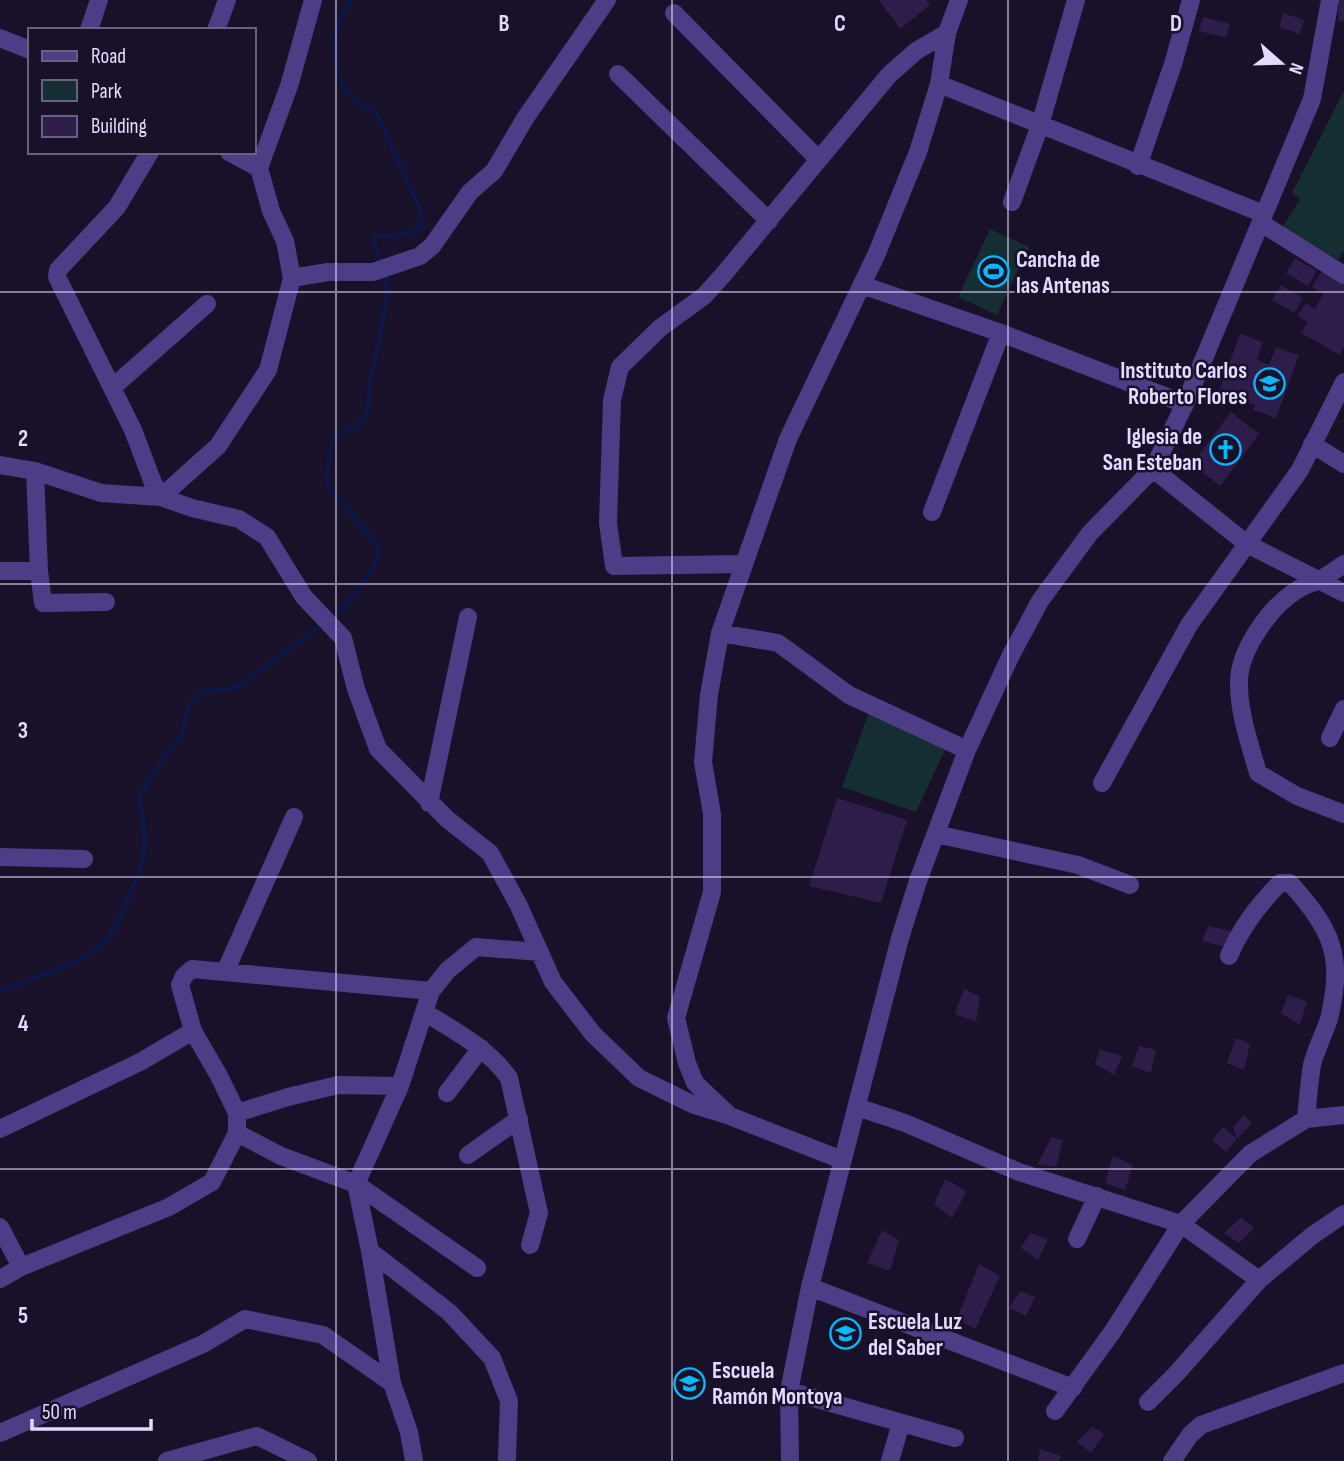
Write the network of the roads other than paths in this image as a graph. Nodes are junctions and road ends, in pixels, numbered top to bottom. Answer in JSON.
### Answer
{"nodes":[{"id":1,"x":99,"y":0,"type":"edge"},
{"id":2,"x":227,"y":0,"type":"edge"},
{"id":3,"x":313,"y":0,"type":"edge"},
{"id":4,"x":607,"y":0,"type":"edge"},
{"id":5,"x":959,"y":0,"type":"edge"},
{"id":6,"x":1076,"y":0,"type":"edge"},
{"id":7,"x":1191,"y":0,"type":"edge"},
{"id":8,"x":1330,"y":0,"type":"edge"},
{"id":9,"x":674,"y":13,"type":"dead end"},
{"id":10,"x":90,"y":28,"type":"edge"},
{"id":11,"x":217,"y":28,"type":"edge"},
{"id":12,"x":1325,"y":30,"type":"junction"},
{"id":13,"x":1344,"y":31,"type":"edge"},
{"id":14,"x":947,"y":33,"type":"junction"},
{"id":15,"x":0,"y":38,"type":"edge"},
{"id":16,"x":28,"y":49,"type":"edge"},
{"id":17,"x":618,"y":74,"type":"dead end"},
{"id":18,"x":939,"y":84,"type":"junction"},
{"id":19,"x":1040,"y":125,"type":"junction"},
{"id":20,"x":149,"y":154,"type":"edge"},
{"id":21,"x":233,"y":154,"type":"edge"},
{"id":22,"x":818,"y":159,"type":"junction"},
{"id":23,"x":1138,"y":166,"type":"junction"},
{"id":24,"x":259,"y":168,"type":"junction"},
{"id":25,"x":1012,"y":202,"type":"dead end"},
{"id":26,"x":1262,"y":219,"type":"junction"},
{"id":27,"x":769,"y":221,"type":"junction"},
{"id":28,"x":1344,"y":275,"type":"edge"},
{"id":29,"x":292,"y":278,"type":"junction"},
{"id":30,"x":862,"y":285,"type":"junction"},
{"id":31,"x":207,"y":304,"type":"dead end"},
{"id":32,"x":1001,"y":333,"type":"junction"},
{"id":33,"x":1344,"y":382,"type":"edge"},
{"id":34,"x":113,"y":387,"type":"junction"},
{"id":35,"x":1185,"y":404,"type":"junction"},
{"id":36,"x":1312,"y":444,"type":"junction"},
{"id":37,"x":1344,"y":464,"type":"edge"},
{"id":38,"x":0,"y":465,"type":"edge"},
{"id":39,"x":1153,"y":469,"type":"junction"},
{"id":40,"x":35,"y":471,"type":"junction"},
{"id":41,"x":161,"y":497,"type":"junction"},
{"id":42,"x":932,"y":512,"type":"dead end"},
{"id":43,"x":1247,"y":544,"type":"junction"},
{"id":44,"x":743,"y":564,"type":"junction"},
{"id":45,"x":1344,"y":564,"type":"edge"},
{"id":46,"x":0,"y":571,"type":"edge"},
{"id":47,"x":39,"y":571,"type":"junction"},
{"id":48,"x":1318,"y":580,"type":"junction"},
{"id":49,"x":1344,"y":593,"type":"edge"},
{"id":50,"x":106,"y":602,"type":"dead end"},
{"id":51,"x":468,"y":617,"type":"dead end"},
{"id":52,"x":720,"y":633,"type":"junction"},
{"id":53,"x":1344,"y":709,"type":"edge"},
{"id":54,"x":1330,"y":738,"type":"dead end"},
{"id":55,"x":967,"y":750,"type":"junction"},
{"id":56,"x":1102,"y":783,"type":"dead end"},
{"id":57,"x":429,"y":803,"type":"junction"},
{"id":58,"x":1344,"y":814,"type":"edge"},
{"id":59,"x":294,"y":817,"type":"dead end"},
{"id":60,"x":936,"y":834,"type":"junction"},
{"id":61,"x":0,"y":857,"type":"edge"},
{"id":62,"x":84,"y":859,"type":"dead end"},
{"id":63,"x":1130,"y":885,"type":"dead end"},
{"id":64,"x":540,"y":952,"type":"junction"},
{"id":65,"x":1229,"y":956,"type":"dead end"},
{"id":66,"x":225,"y":972,"type":"junction"},
{"id":67,"x":431,"y":991,"type":"junction"},
{"id":68,"x":424,"y":1012,"type":"junction"},
{"id":69,"x":193,"y":1031,"type":"junction"},
{"id":70,"x":481,"y":1048,"type":"junction"},
{"id":71,"x":400,"y":1086,"type":"junction"},
{"id":72,"x":447,"y":1094,"type":"dead end"},
{"id":73,"x":858,"y":1107,"type":"junction"},
{"id":74,"x":237,"y":1113,"type":"junction"},
{"id":75,"x":1344,"y":1115,"type":"edge"},
{"id":76,"x":730,"y":1116,"type":"junction"},
{"id":77,"x":519,"y":1119,"type":"junction"},
{"id":78,"x":1306,"y":1119,"type":"junction"},
{"id":79,"x":0,"y":1129,"type":"edge"},
{"id":80,"x":237,"y":1133,"type":"junction"},
{"id":81,"x":468,"y":1155,"type":"dead end"},
{"id":82,"x":842,"y":1160,"type":"junction"},
{"id":83,"x":356,"y":1184,"type":"junction"},
{"id":84,"x":1097,"y":1196,"type":"junction"},
{"id":85,"x":1344,"y":1214,"type":"edge"},
{"id":86,"x":1181,"y":1224,"type":"junction"},
{"id":87,"x":0,"y":1227,"type":"edge"},
{"id":88,"x":1076,"y":1239,"type":"dead end"},
{"id":89,"x":530,"y":1245,"type":"dead end"},
{"id":90,"x":370,"y":1251,"type":"junction"},
{"id":91,"x":21,"y":1267,"type":"junction"},
{"id":92,"x":477,"y":1268,"type":"dead end"},
{"id":93,"x":0,"y":1279,"type":"edge"},
{"id":94,"x":1259,"y":1280,"type":"junction"},
{"id":95,"x":810,"y":1287,"type":"junction"},
{"id":96,"x":1344,"y":1373,"type":"edge"},
{"id":97,"x":392,"y":1383,"type":"junction"},
{"id":98,"x":1073,"y":1388,"type":"junction"},
{"id":99,"x":789,"y":1391,"type":"junction"},
{"id":100,"x":1148,"y":1402,"type":"dead end"},
{"id":101,"x":1055,"y":1411,"type":"dead end"},
{"id":102,"x":901,"y":1423,"type":"junction"},
{"id":103,"x":0,"y":1433,"type":"edge"},
{"id":104,"x":955,"y":1438,"type":"dead end"},
{"id":105,"x":507,"y":1458,"type":"dead end"},
{"id":106,"x":167,"y":1461,"type":"edge"},
{"id":107,"x":308,"y":1461,"type":"edge"},
{"id":108,"x":414,"y":1461,"type":"edge"},
{"id":109,"x":790,"y":1461,"type":"edge"},
{"id":110,"x":890,"y":1461,"type":"edge"},
{"id":111,"x":1172,"y":1461,"type":"edge"}],
"edges":[{"from":1,"to":10,"type":"street"},
{"from":2,"to":11,"type":"street"},
{"from":3,"to":24,"type":"street"},
{"from":4,"to":29,"type":"street"},
{"from":5,"to":14,"type":"street"},
{"from":6,"to":19,"type":"street"},
{"from":7,"to":23,"type":"street"},
{"from":8,"to":12,"type":"street"},
{"from":9,"to":22,"type":"street"},
{"from":12,"to":13,"type":"street"},
{"from":12,"to":26,"type":"street"},
{"from":14,"to":18,"type":"street"},
{"from":14,"to":22,"type":"street"},
{"from":15,"to":16,"type":"street"},
{"from":17,"to":27,"type":"street"},
{"from":18,"to":19,"type":"street"},
{"from":18,"to":30,"type":"street"},
{"from":19,"to":23,"type":"street"},
{"from":19,"to":25,"type":"street"},
{"from":20,"to":34,"type":"street"},
{"from":21,"to":24,"type":"street"},
{"from":22,"to":27,"type":"street"},
{"from":23,"to":26,"type":"street"},
{"from":24,"to":29,"type":"street"},
{"from":26,"to":28,"type":"street"},
{"from":26,"to":35,"type":"street"},
{"from":27,"to":44,"type":"street"},
{"from":29,"to":41,"type":"street"},
{"from":30,"to":32,"type":"street"},
{"from":30,"to":44,"type":"street"},
{"from":31,"to":34,"type":"street"},
{"from":32,"to":35,"type":"street"},
{"from":32,"to":42,"type":"street"},
{"from":33,"to":36,"type":"street"},
{"from":34,"to":41,"type":"street"},
{"from":35,"to":39,"type":"street"},
{"from":36,"to":37,"type":"street"},
{"from":36,"to":43,"type":"street"},
{"from":38,"to":40,"type":"street"},
{"from":39,"to":43,"type":"street"},
{"from":39,"to":55,"type":"street"},
{"from":40,"to":41,"type":"street"},
{"from":40,"to":47,"type":"street"},
{"from":41,"to":57,"type":"street"},
{"from":43,"to":48,"type":"street"},
{"from":43,"to":56,"type":"street"},
{"from":44,"to":52,"type":"street"},
{"from":45,"to":48,"type":"street"},
{"from":46,"to":47,"type":"street"},
{"from":47,"to":50,"type":"street"},
{"from":48,"to":49,"type":"street"},
{"from":48,"to":58,"type":"street"},
{"from":51,"to":57,"type":"street"},
{"from":52,"to":55,"type":"street"},
{"from":52,"to":76,"type":"street"},
{"from":53,"to":54,"type":"street"},
{"from":55,"to":60,"type":"street"},
{"from":57,"to":64,"type":"street"},
{"from":59,"to":66,"type":"street"},
{"from":60,"to":63,"type":"street"},
{"from":60,"to":73,"type":"street"},
{"from":61,"to":62,"type":"street"},
{"from":64,"to":67,"type":"street"},
{"from":64,"to":76,"type":"street"},
{"from":65,"to":78,"type":"street"},
{"from":66,"to":67,"type":"street"},
{"from":66,"to":69,"type":"street"},
{"from":67,"to":68,"type":"street"},
{"from":68,"to":70,"type":"street"},
{"from":68,"to":71,"type":"street"},
{"from":69,"to":74,"type":"street"},
{"from":69,"to":79,"type":"street"},
{"from":70,"to":72,"type":"street"},
{"from":70,"to":77,"type":"street"},
{"from":71,"to":74,"type":"street"},
{"from":71,"to":83,"type":"street"},
{"from":73,"to":82,"type":"street"},
{"from":73,"to":84,"type":"street"},
{"from":74,"to":80,"type":"street"},
{"from":75,"to":78,"type":"street"},
{"from":76,"to":82,"type":"street"},
{"from":77,"to":81,"type":"street"},
{"from":77,"to":89,"type":"street"},
{"from":78,"to":86,"type":"street"},
{"from":80,"to":83,"type":"street"},
{"from":80,"to":91,"type":"street"},
{"from":82,"to":95,"type":"street"},
{"from":83,"to":90,"type":"street"},
{"from":83,"to":92,"type":"street"},
{"from":84,"to":86,"type":"street"},
{"from":84,"to":88,"type":"street"},
{"from":85,"to":94,"type":"street"},
{"from":86,"to":94,"type":"street"},
{"from":86,"to":98,"type":"street"},
{"from":87,"to":91,"type":"street"},
{"from":90,"to":97,"type":"street"},
{"from":90,"to":105,"type":"street"},
{"from":91,"to":93,"type":"street"},
{"from":94,"to":100,"type":"street"},
{"from":95,"to":98,"type":"street"},
{"from":95,"to":99,"type":"street"},
{"from":96,"to":111,"type":"street"},
{"from":97,"to":103,"type":"street"},
{"from":97,"to":108,"type":"street"},
{"from":98,"to":101,"type":"street"},
{"from":99,"to":102,"type":"street"},
{"from":99,"to":109,"type":"street"},
{"from":102,"to":104,"type":"street"},
{"from":102,"to":110,"type":"street"},
{"from":106,"to":107,"type":"street"}]}
